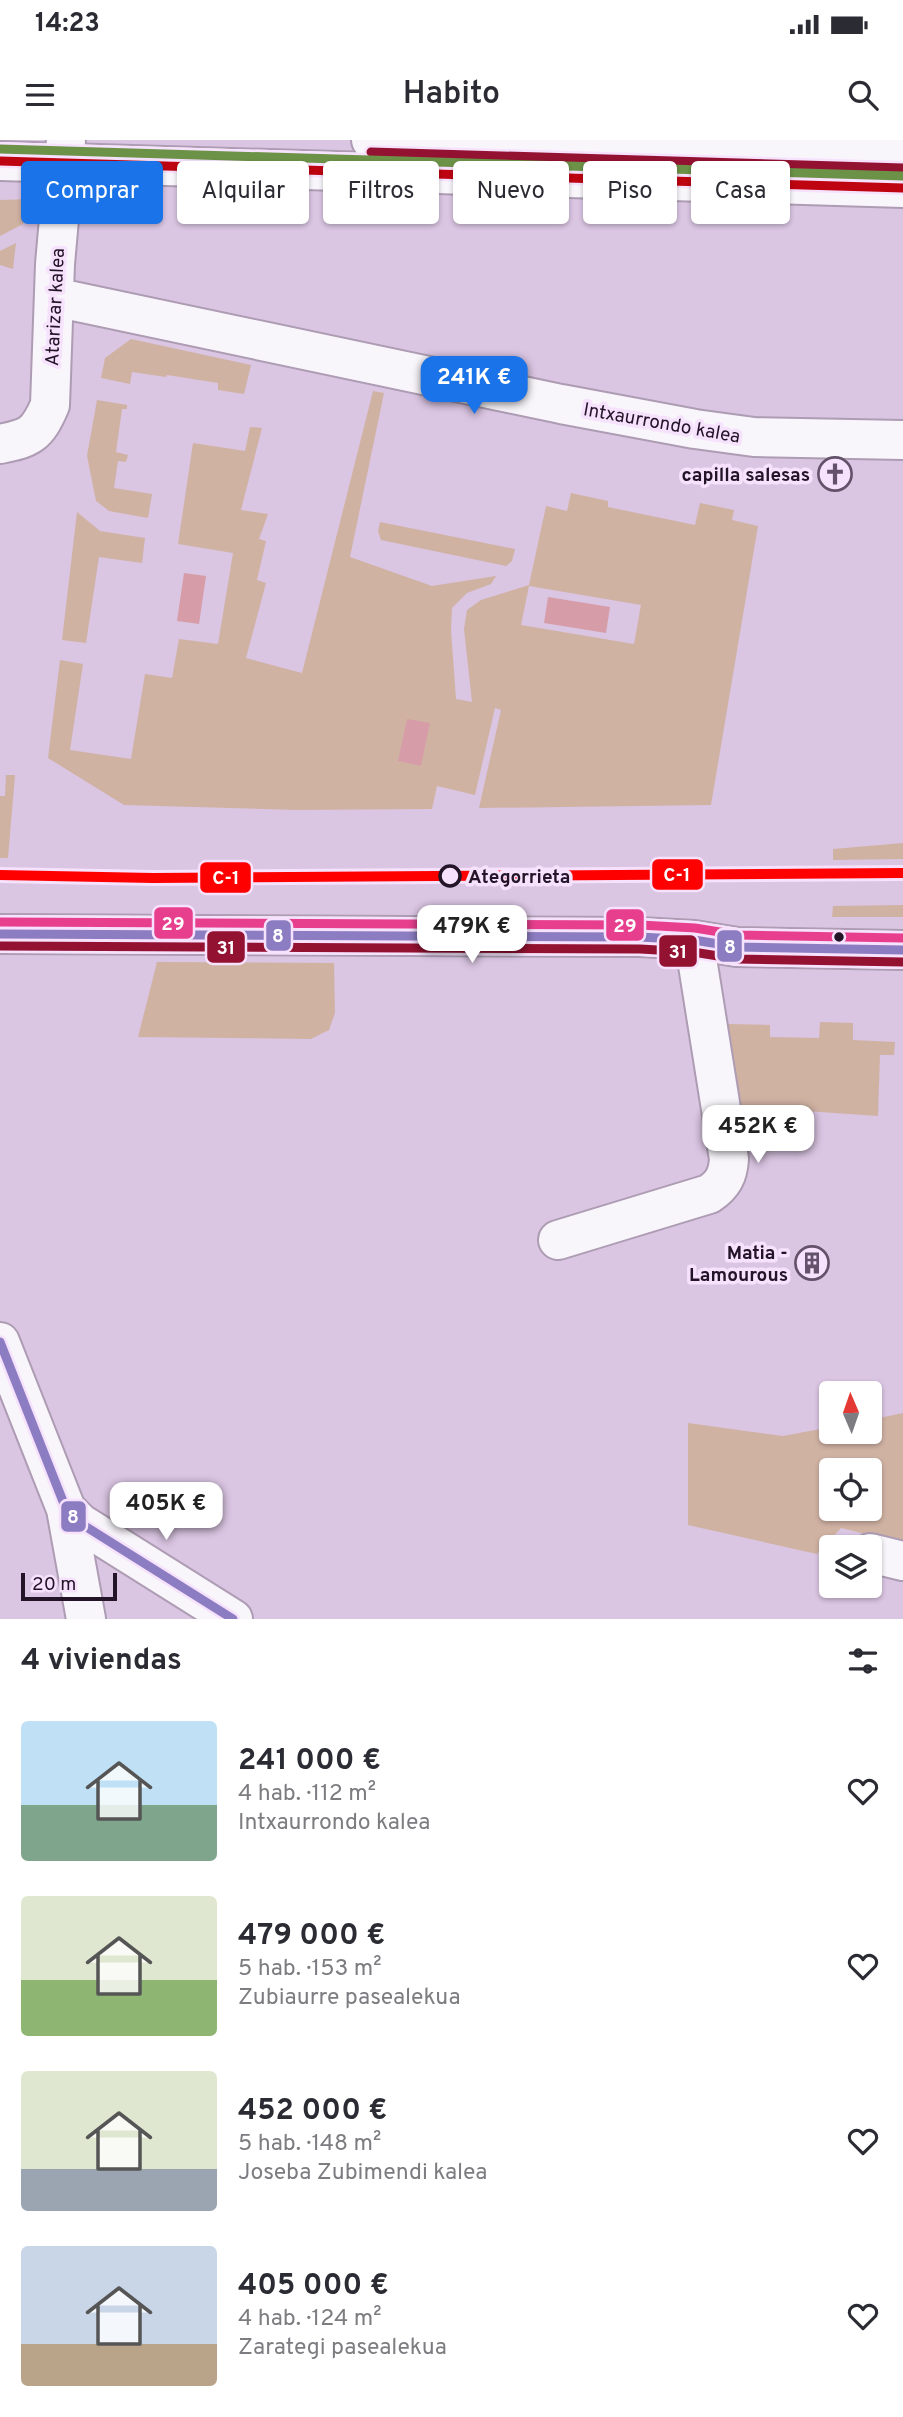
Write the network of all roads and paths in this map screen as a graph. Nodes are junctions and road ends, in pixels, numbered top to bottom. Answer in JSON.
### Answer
{"nodes":[{"id":1,"x":371,"y":140,"type":"edge"},
{"id":2,"x":65,"y":151,"type":"edge"},
{"id":3,"x":903,"y":156,"type":"edge"},
{"id":4,"x":0,"y":161,"type":"edge"},
{"id":5,"x":903,"y":188,"type":"edge"},
{"id":6,"x":54,"y":297,"type":"junction"},
{"id":7,"x":903,"y":440,"type":"edge"},
{"id":8,"x":0,"y":444,"type":"edge"},
{"id":9,"x":0,"y":934,"type":"edge"},
{"id":10,"x":42,"y":935,"type":"junction"},
{"id":11,"x":694,"y":940,"type":"junction"},
{"id":12,"x":903,"y":950,"type":"edge"},
{"id":13,"x":0,"y":957,"type":"edge"},
{"id":14,"x":558,"y":1240,"type":"dead end"},
{"id":15,"x":0,"y":1342,"type":"edge"},
{"id":16,"x":66,"y":1509,"type":"junction"},
{"id":17,"x":882,"y":1556,"type":"edge"},
{"id":18,"x":903,"y":1561,"type":"edge"},
{"id":19,"x":86,"y":1619,"type":"edge"},
{"id":20,"x":233,"y":1619,"type":"edge"}],
"edges":[{"from":1,"to":3,"type":"street"},
{"from":2,"to":4,"type":"street"},
{"from":2,"to":5,"type":"street"},
{"from":2,"to":6,"type":"street","name":"Atarizar kalea"},
{"from":6,"to":7,"type":"street","name":"Intxaurrondo kalea"},
{"from":6,"to":8,"type":"street","name":"Atarizar kalea"},
{"from":9,"to":10,"type":"street"},
{"from":10,"to":11,"type":"street"},
{"from":10,"to":13,"type":"street"},
{"from":11,"to":12,"type":"street"},
{"from":11,"to":14,"type":"street"},
{"from":15,"to":16,"type":"street"},
{"from":16,"to":19,"type":"street"},
{"from":16,"to":20,"type":"street"},
{"from":17,"to":18,"type":"street"}]}
